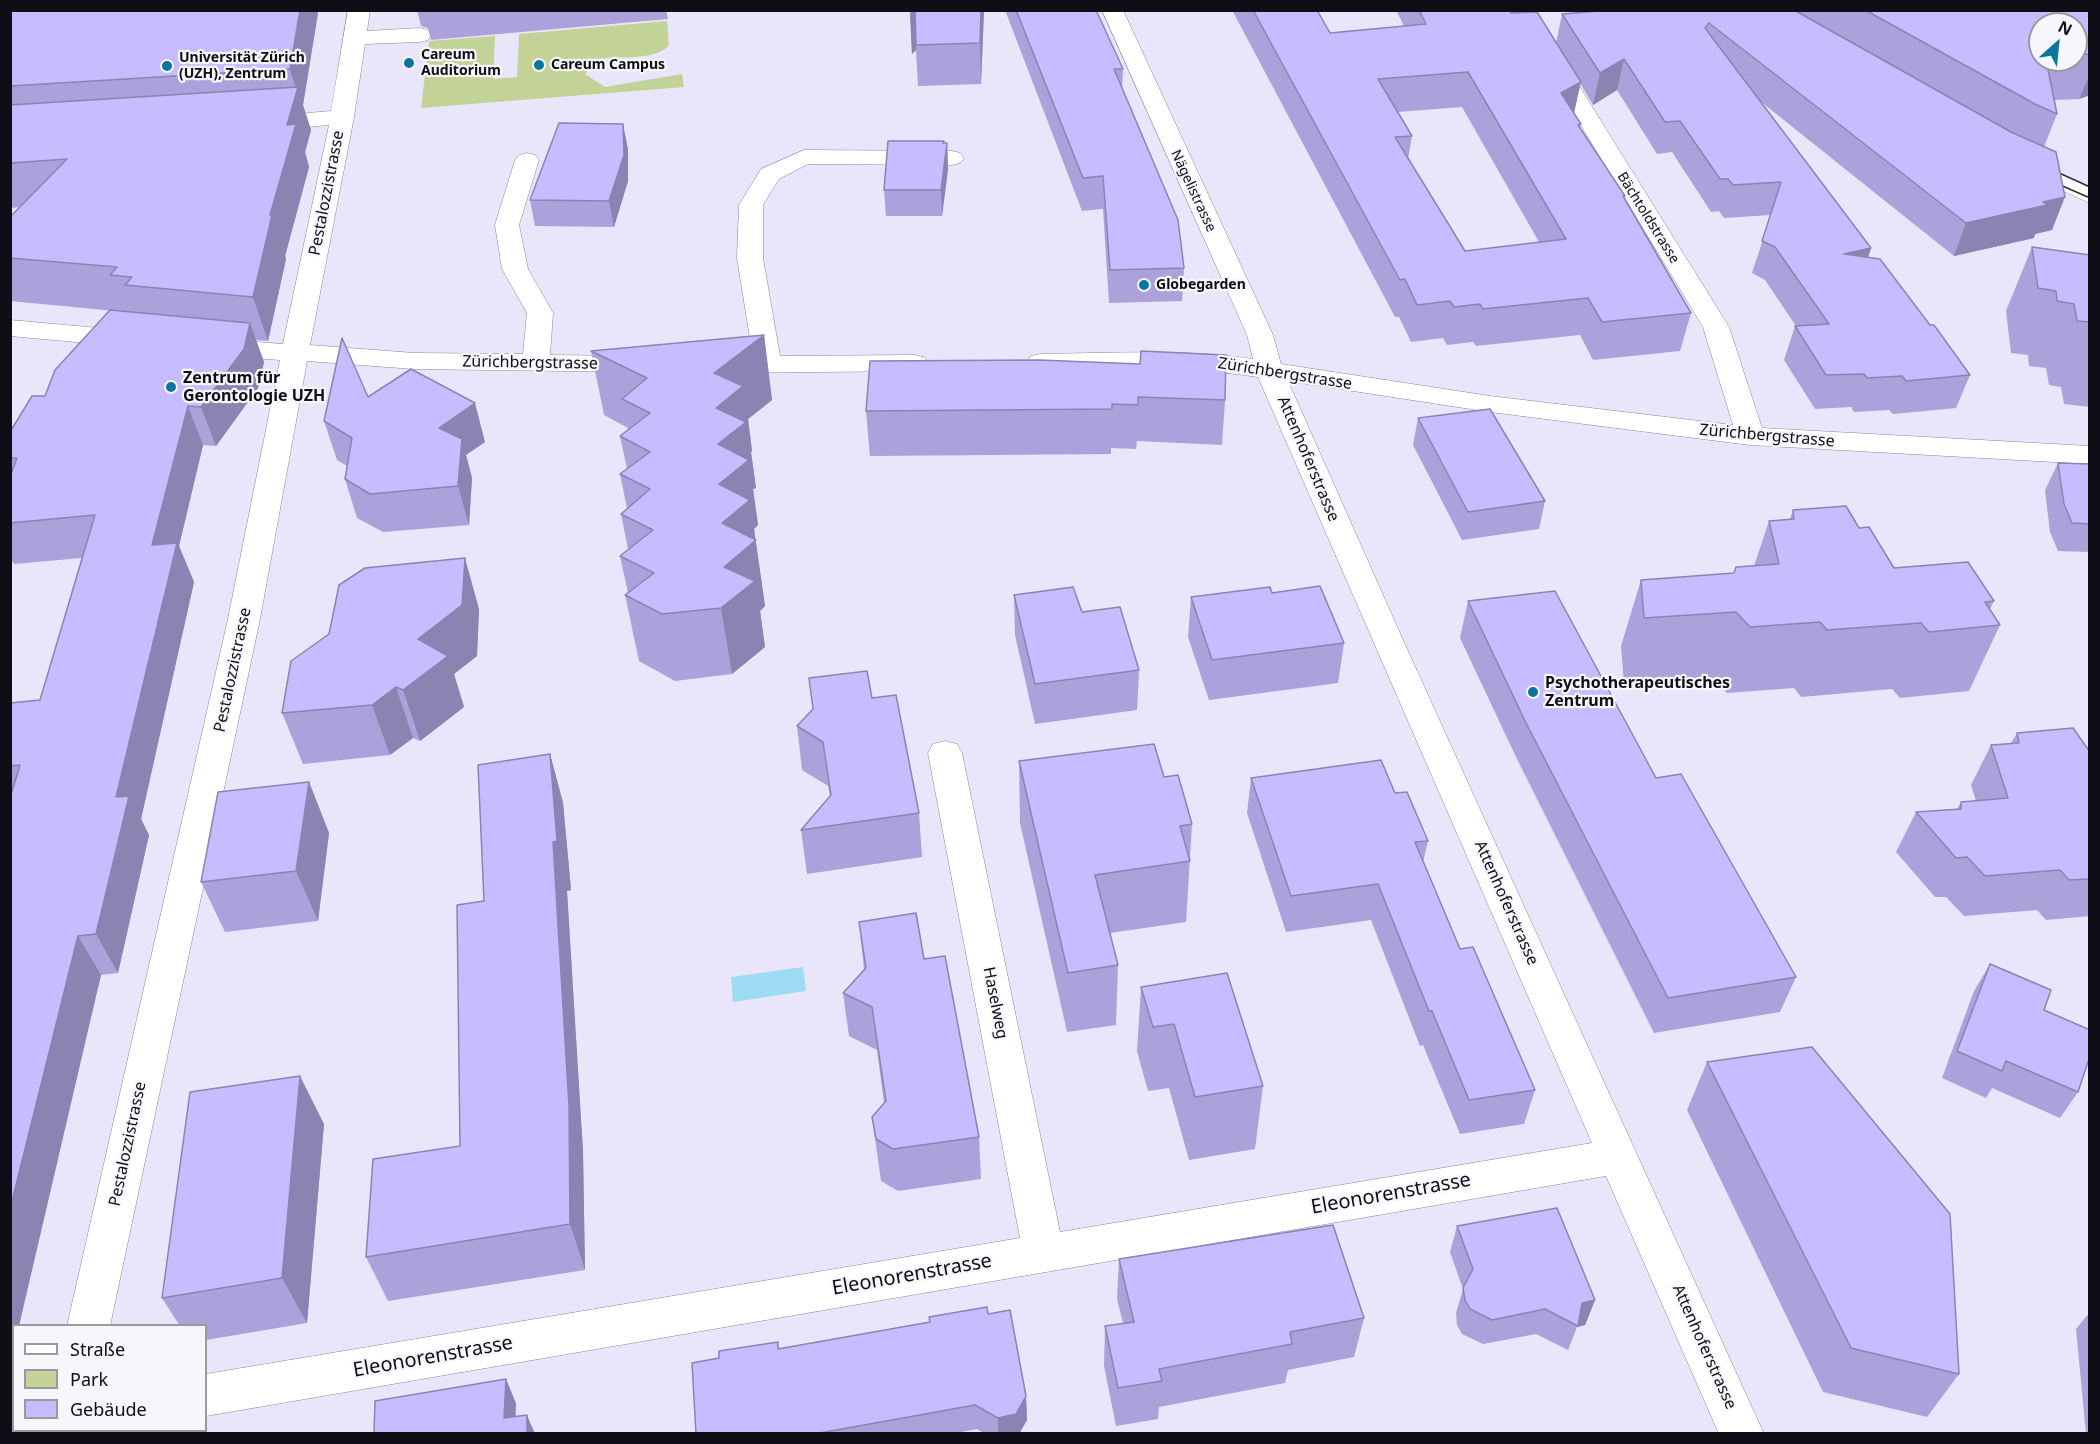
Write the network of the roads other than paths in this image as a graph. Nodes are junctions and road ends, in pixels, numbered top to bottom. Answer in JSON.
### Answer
{"nodes":[{"id":1,"x":359,"y":10,"type":"edge"},
{"id":2,"x":1112,"y":10,"type":"edge"},
{"id":3,"x":1521,"y":10,"type":"edge"},
{"id":4,"x":420,"y":35,"type":"dead end"},
{"id":5,"x":353,"y":38,"type":"junction"},
{"id":6,"x":342,"y":117,"type":"junction"},
{"id":7,"x":237,"y":126,"type":"edge"},
{"id":8,"x":1998,"y":151,"type":"edge"},
{"id":9,"x":952,"y":158,"type":"dead end"},
{"id":10,"x":527,"y":160,"type":"dead end"},
{"id":11,"x":2090,"y":196,"type":"edge"},
{"id":12,"x":10,"y":327,"type":"edge"},
{"id":13,"x":152,"y":341,"type":"edge"},
{"id":14,"x":188,"y":344,"type":"edge"},
{"id":15,"x":295,"y":354,"type":"junction"},
{"id":16,"x":1016,"y":362,"type":"edge"},
{"id":17,"x":536,"y":363,"type":"junction"},
{"id":18,"x":933,"y":363,"type":"edge"},
{"id":19,"x":663,"y":364,"type":"edge"},
{"id":20,"x":698,"y":364,"type":"edge"},
{"id":21,"x":768,"y":365,"type":"junction"},
{"id":22,"x":1270,"y":372,"type":"junction"},
{"id":23,"x":1750,"y":436,"type":"junction"},
{"id":24,"x":2090,"y":455,"type":"edge"},
{"id":25,"x":945,"y":753,"type":"dead end"},
{"id":26,"x":1619,"y":1155,"type":"junction"},
{"id":27,"x":1044,"y":1253,"type":"junction"},
{"id":28,"x":88,"y":1324,"type":"edge"},
{"id":29,"x":207,"y":1395,"type":"edge"},
{"id":30,"x":1742,"y":1434,"type":"edge"}],
"edges":[{"from":1,"to":5,"type":"street","name":"Pestalozzistrasse"},
{"from":2,"to":22,"type":"street","name":"Nägelistrasse"},
{"from":3,"to":23,"type":"street","name":"Bächtoldstrasse"},
{"from":4,"to":5,"type":"street"},
{"from":5,"to":6,"type":"street","name":"Pestalozzistrasse"},
{"from":6,"to":7,"type":"street"},
{"from":6,"to":15,"type":"street","name":"Pestalozzistrasse"},
{"from":8,"to":11,"type":"street"},
{"from":9,"to":21,"type":"street"},
{"from":10,"to":17,"type":"street"},
{"from":12,"to":13,"type":"street"},
{"from":14,"to":15,"type":"street","name":"Zürichbergstrasse"},
{"from":15,"to":17,"type":"street","name":"Zürichbergstrasse"},
{"from":15,"to":28,"type":"street","name":"Pestalozzistrasse"},
{"from":16,"to":22,"type":"street","name":"Zürichbergstrasse"},
{"from":17,"to":19,"type":"street","name":"Zürichbergstrasse"},
{"from":18,"to":21,"type":"street"},
{"from":20,"to":21,"type":"street"},
{"from":22,"to":23,"type":"street","name":"Zürichbergstrasse"},
{"from":22,"to":26,"type":"street","name":"Attenhoferstrasse"},
{"from":23,"to":24,"type":"street","name":"Zürichbergstrasse"},
{"from":25,"to":27,"type":"street","name":"Haselweg"},
{"from":26,"to":27,"type":"street","name":"Eleonorenstrasse"},
{"from":26,"to":30,"type":"street","name":"Attenhoferstrasse"},
{"from":27,"to":29,"type":"street","name":"Eleonorenstrasse"}]}
